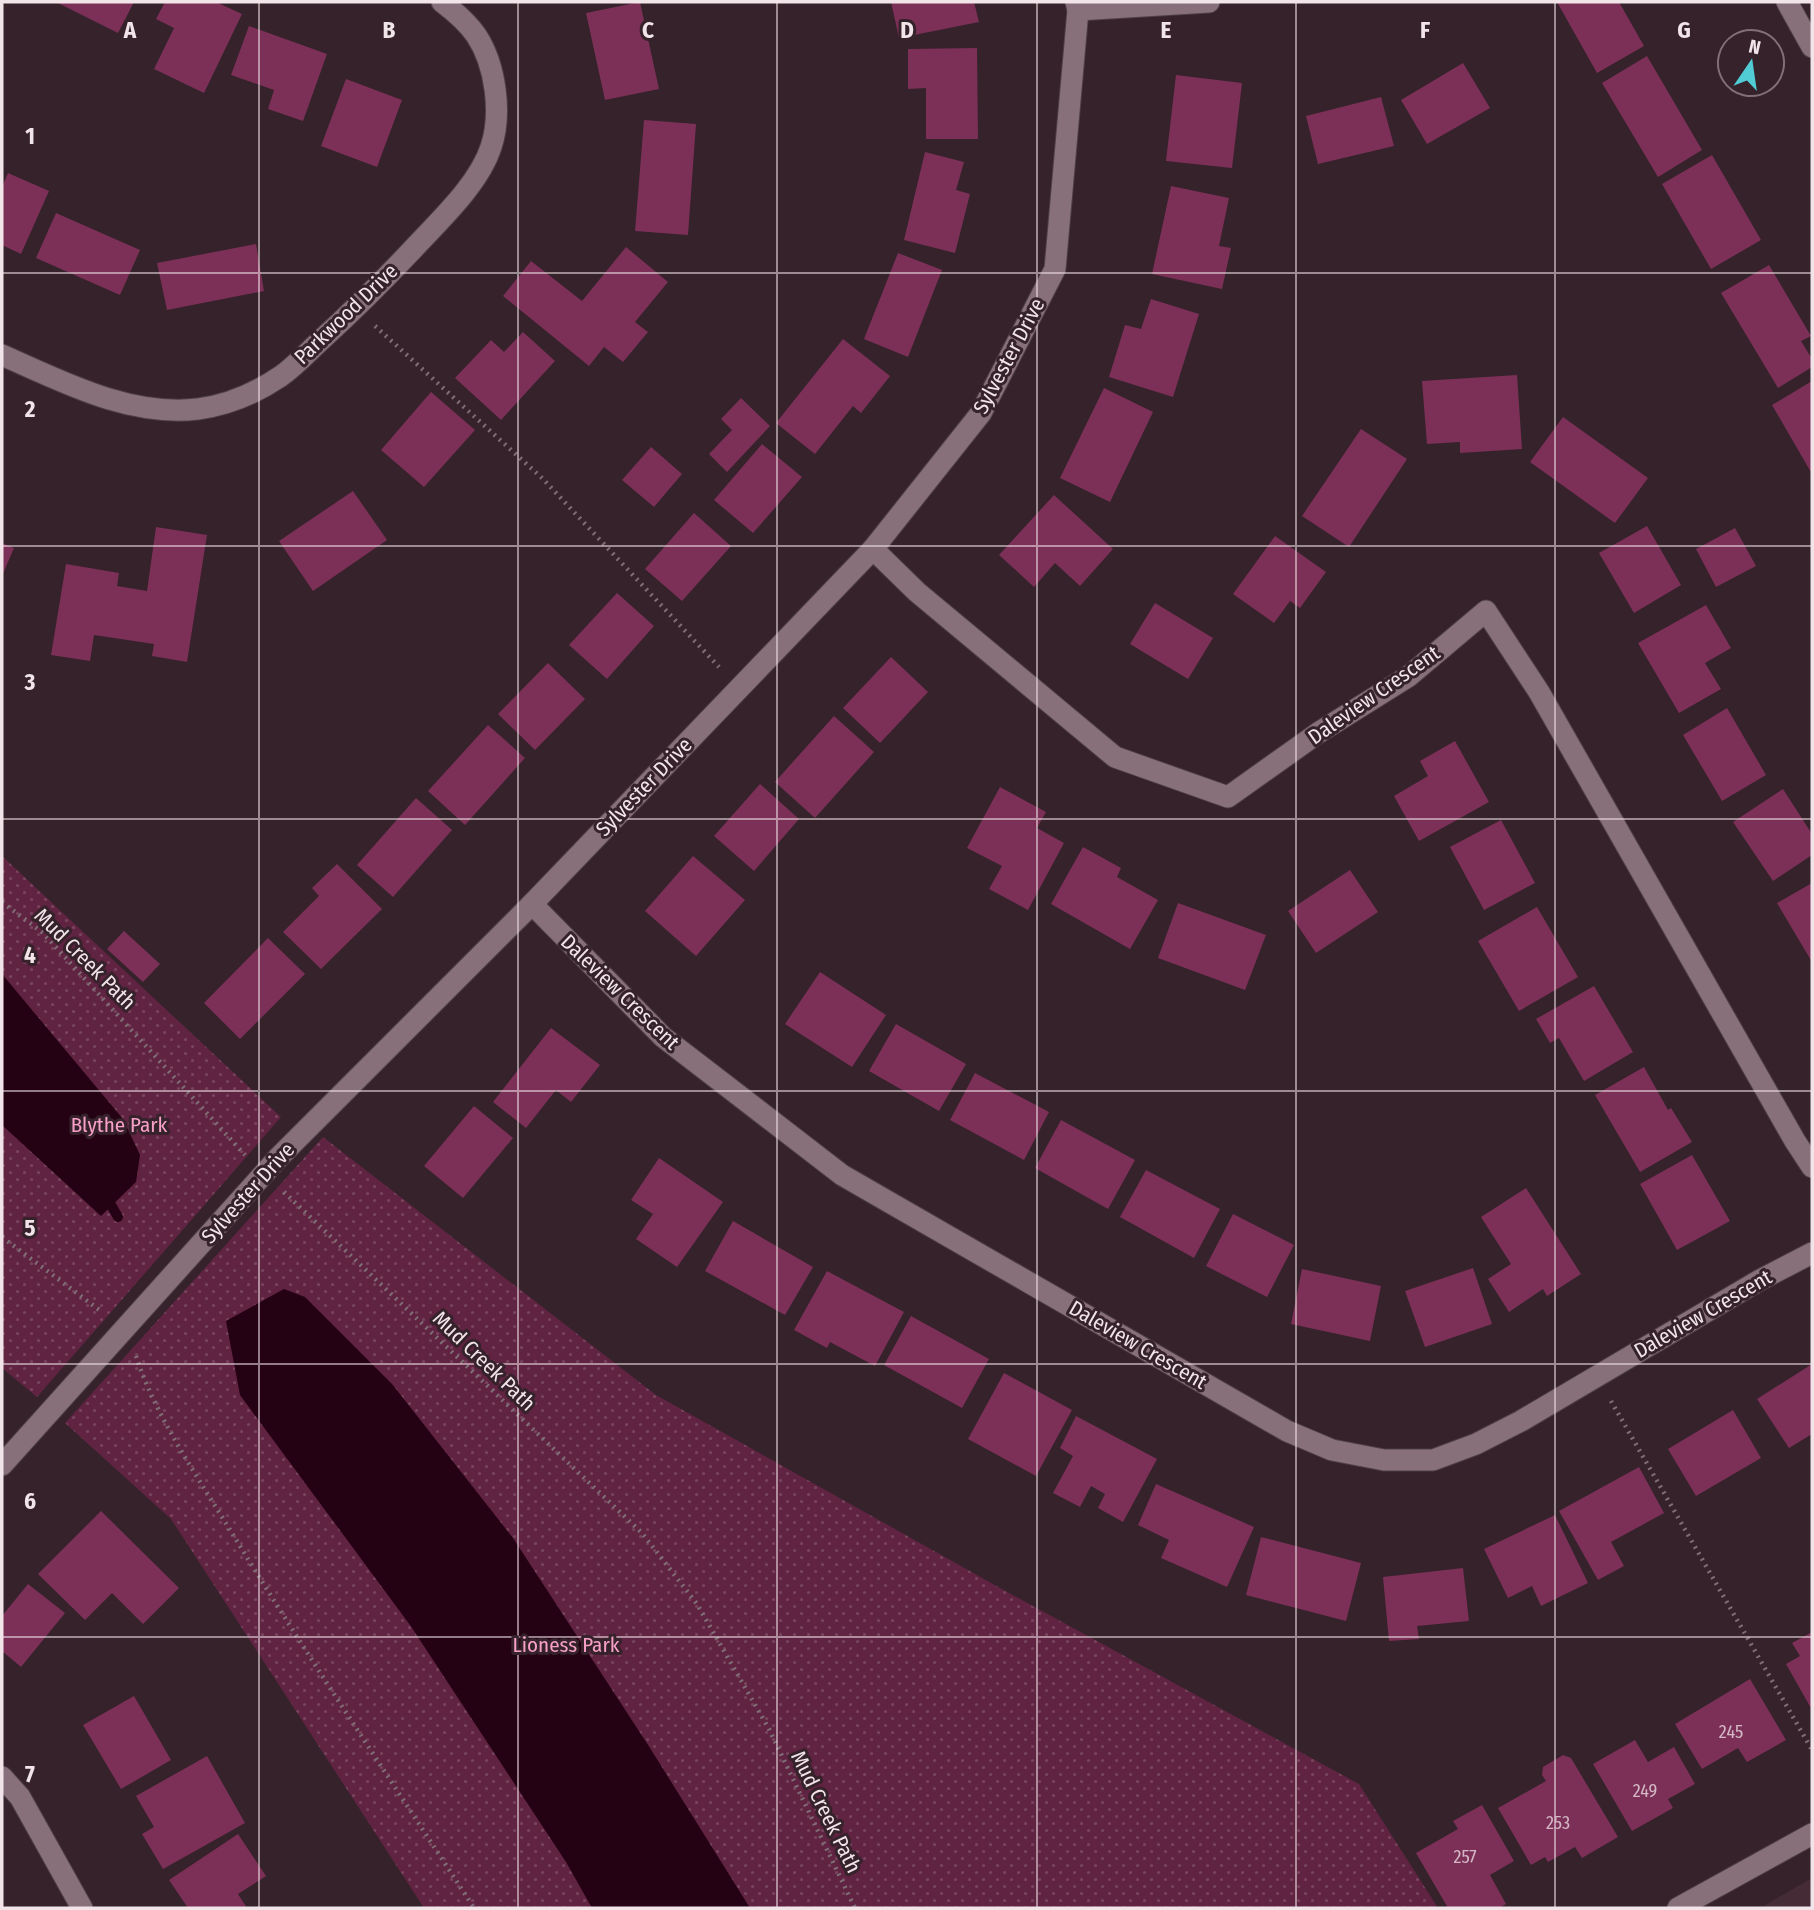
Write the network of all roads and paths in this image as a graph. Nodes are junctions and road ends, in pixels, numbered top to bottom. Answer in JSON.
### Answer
{"nodes":[{"id":1,"x":442,"y":2,"type":"edge"},
{"id":2,"x":1209,"y":2,"type":"edge"},
{"id":3,"x":1787,"y":2,"type":"edge"},
{"id":4,"x":1077,"y":6,"type":"edge"},
{"id":5,"x":1812,"y":47,"type":"edge"},
{"id":6,"x":356,"y":308,"type":"junction"},
{"id":7,"x":2,"y":355,"type":"edge"},
{"id":8,"x":873,"y":549,"type":"junction"},
{"id":9,"x":740,"y":687,"type":"junction"},
{"id":10,"x":2,"y":902,"type":"edge"},
{"id":11,"x":532,"y":904,"type":"junction"},
{"id":12,"x":1812,"y":1167,"type":"edge"},
{"id":13,"x":264,"y":1173,"type":"junction"},
{"id":14,"x":2,"y":1237,"type":"edge"},
{"id":15,"x":1812,"y":1253,"type":"edge"},
{"id":16,"x":125,"y":1330,"type":"junction"},
{"id":17,"x":1597,"y":1376,"type":"junction"},
{"id":18,"x":2,"y":1465,"type":"edge"},
{"id":19,"x":1812,"y":1750,"type":"edge"},
{"id":20,"x":2,"y":1777,"type":"edge"},
{"id":21,"x":1812,"y":1834,"type":"edge"},
{"id":22,"x":82,"y":1908,"type":"edge"},
{"id":23,"x":474,"y":1908,"type":"edge"},
{"id":24,"x":855,"y":1908,"type":"edge"},
{"id":25,"x":1678,"y":1908,"type":"edge"}],
"edges":[{"from":1,"to":6,"type":"street","name":"Parkwood Drive"},
{"from":2,"to":4,"type":"street"},
{"from":3,"to":5,"type":"street"},
{"from":4,"to":8,"type":"street","name":"Sylvester Drive"},
{"from":6,"to":7,"type":"street","name":"Parkwood Drive"},
{"from":6,"to":9,"type":"path"},
{"from":8,"to":9,"type":"street","name":"Sylvester Drive"},
{"from":8,"to":12,"type":"street","name":"Daleview Crescent"},
{"from":9,"to":11,"type":"street","name":"Sylvester Drive"},
{"from":10,"to":13,"type":"path","name":"Mud Creek Path"},
{"from":11,"to":13,"type":"street","name":"Sylvester Drive"},
{"from":11,"to":17,"type":"street","name":"Daleview Crescent"},
{"from":13,"to":16,"type":"street","name":"Sylvester Drive"},
{"from":13,"to":24,"type":"path","name":"Mud Creek Path"},
{"from":14,"to":16,"type":"path"},
{"from":15,"to":17,"type":"street","name":"Daleview Crescent"},
{"from":16,"to":18,"type":"street","name":"Sylvester Drive"},
{"from":16,"to":23,"type":"path"},
{"from":17,"to":19,"type":"path"},
{"from":20,"to":22,"type":"street"},
{"from":21,"to":25,"type":"street"}]}
